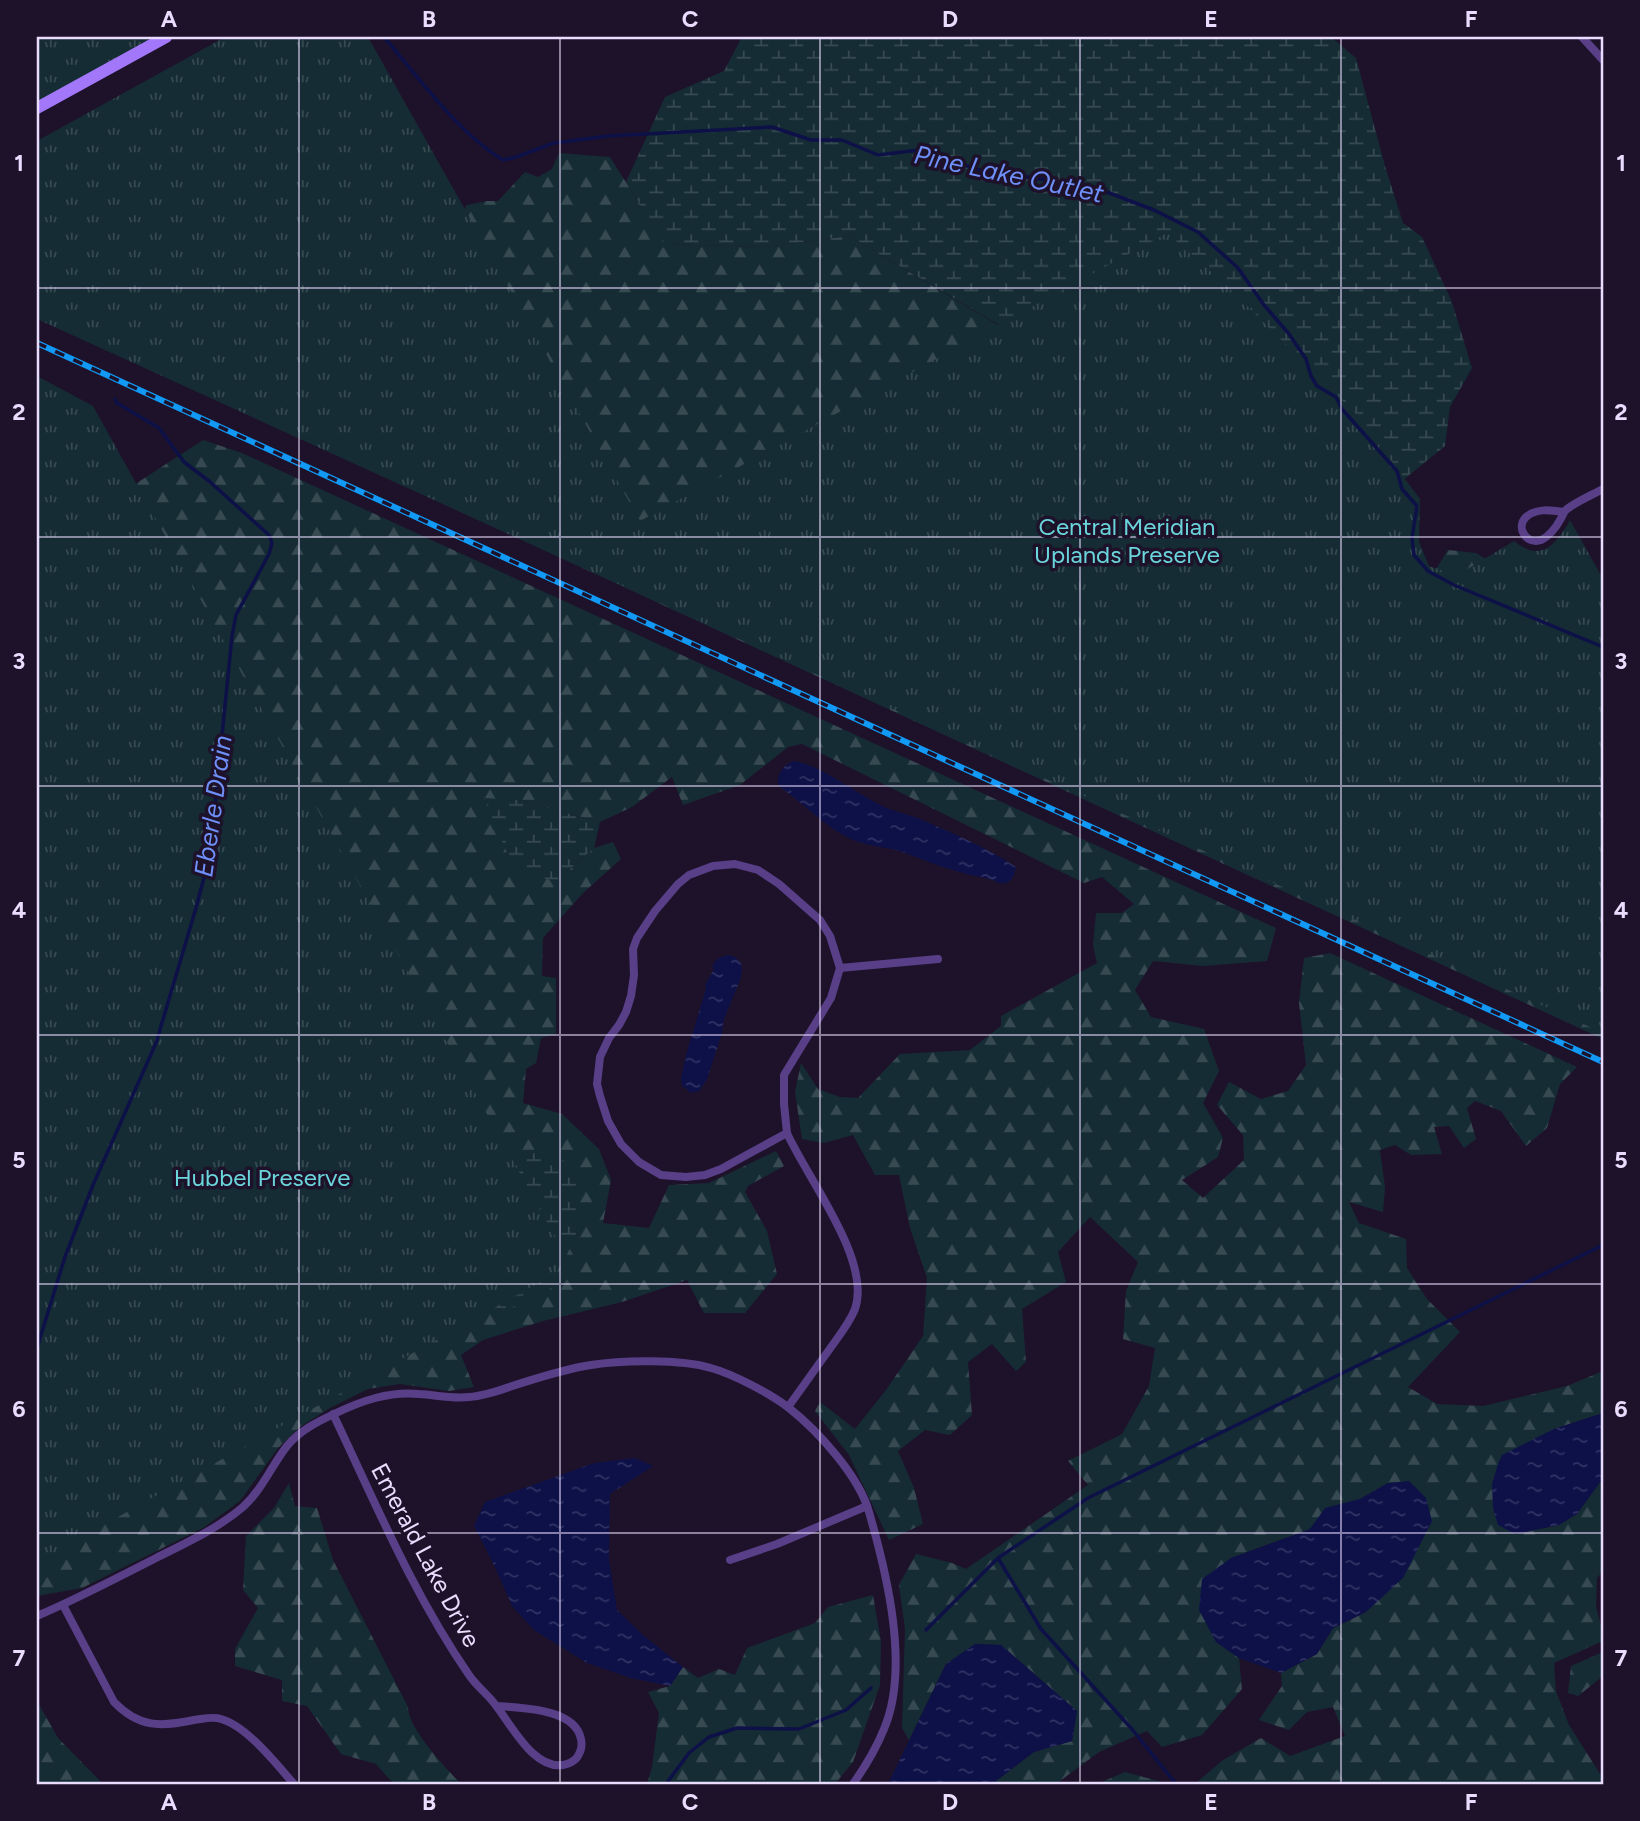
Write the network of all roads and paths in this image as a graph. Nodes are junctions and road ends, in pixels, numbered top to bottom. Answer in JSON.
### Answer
{"nodes":[{"id":1,"x":166,"y":37,"type":"edge"},
{"id":2,"x":1582,"y":37,"type":"edge"},
{"id":3,"x":1603,"y":60,"type":"edge"},
{"id":4,"x":37,"y":108,"type":"edge"},
{"id":5,"x":1603,"y":489,"type":"edge"},
{"id":6,"x":1563,"y":512,"type":"junction"},
{"id":7,"x":937,"y":959,"type":"dead end"},
{"id":8,"x":840,"y":968,"type":"junction"},
{"id":9,"x":787,"y":1133,"type":"junction"},
{"id":10,"x":788,"y":1407,"type":"junction"},
{"id":11,"x":333,"y":1414,"type":"junction"},
{"id":12,"x":867,"y":1506,"type":"junction"},
{"id":13,"x":730,"y":1560,"type":"dead end"},
{"id":14,"x":63,"y":1605,"type":"junction"},
{"id":15,"x":37,"y":1616,"type":"edge"},
{"id":16,"x":497,"y":1706,"type":"junction"},
{"id":17,"x":294,"y":1784,"type":"edge"},
{"id":18,"x":853,"y":1784,"type":"edge"}],
"edges":[{"from":1,"to":4,"type":"street"},
{"from":2,"to":3,"type":"street"},
{"from":5,"to":6,"type":"street"},
{"from":6,"to":6,"type":"street"},
{"from":7,"to":8,"type":"street"},
{"from":8,"to":9,"type":"street"},
{"from":8,"to":9,"type":"street"},
{"from":9,"to":10,"type":"street"},
{"from":10,"to":11,"type":"street"},
{"from":10,"to":12,"type":"street"},
{"from":11,"to":14,"type":"street"},
{"from":11,"to":16,"type":"street","name":"Emerald Lake Drive"},
{"from":12,"to":13,"type":"street"},
{"from":12,"to":18,"type":"street"},
{"from":14,"to":15,"type":"street"},
{"from":14,"to":17,"type":"street"},
{"from":16,"to":16,"type":"street","name":"Emerald Lake Drive"}]}
